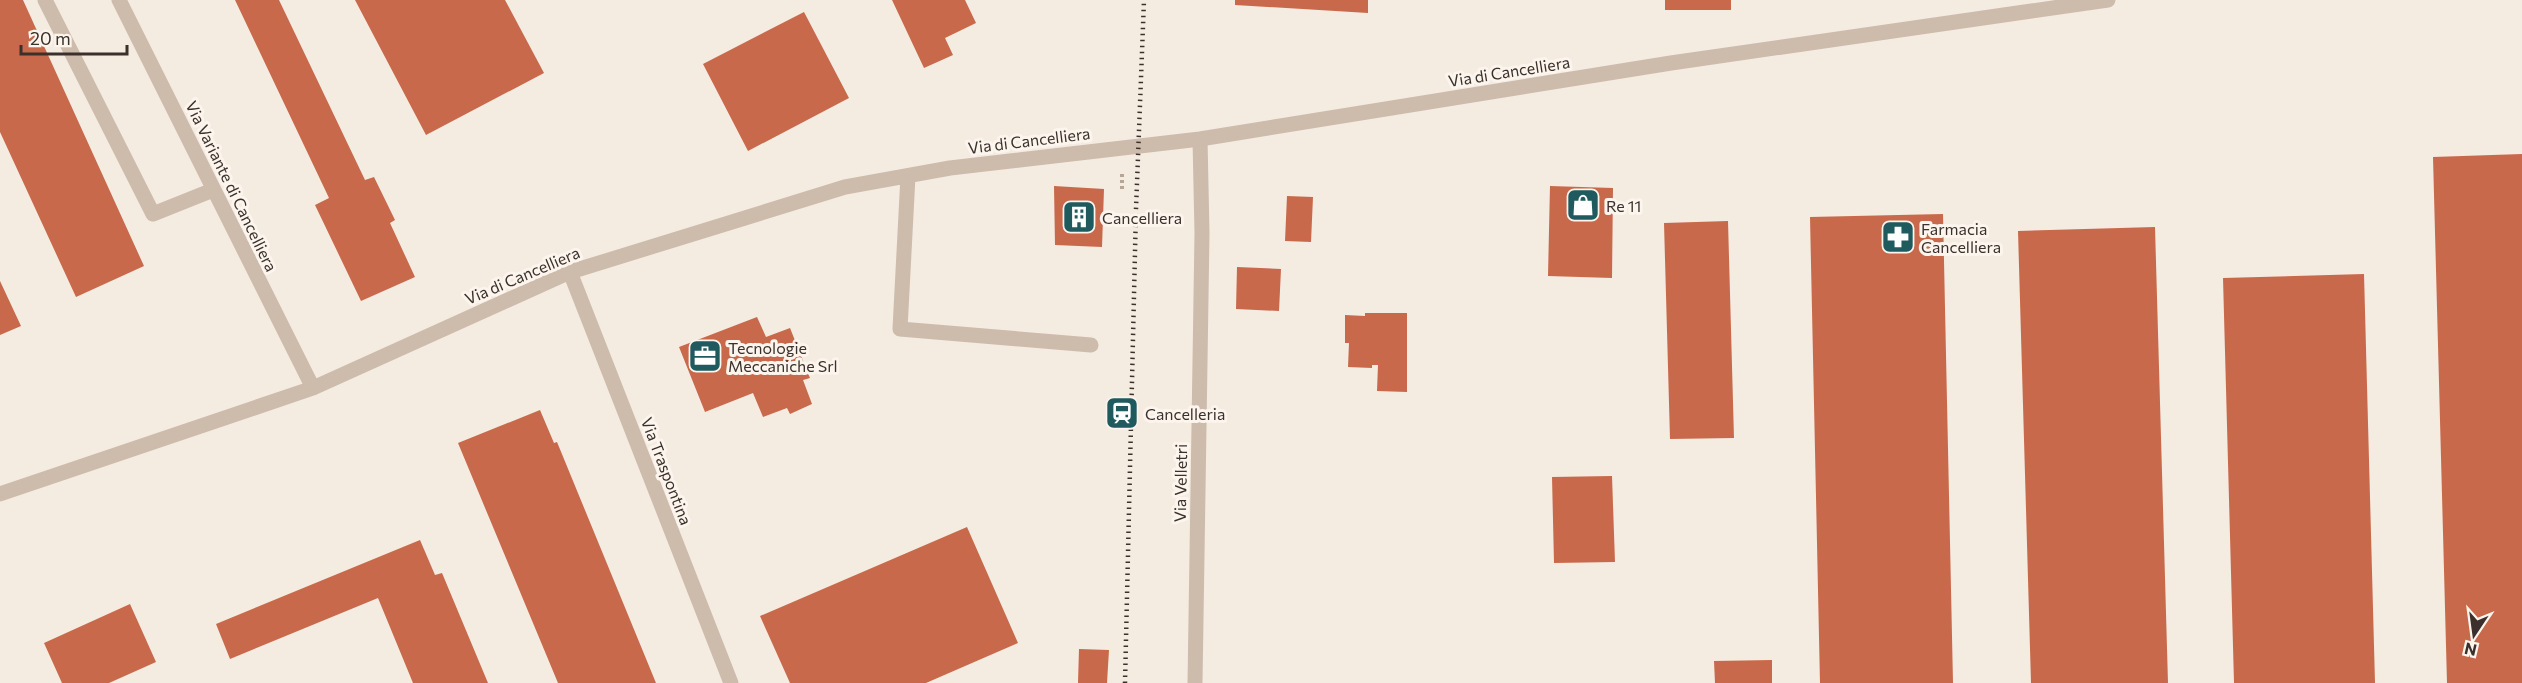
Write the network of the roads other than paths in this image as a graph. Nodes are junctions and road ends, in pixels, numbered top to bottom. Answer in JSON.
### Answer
{"nodes":[{"id":1,"x":45,"y":0,"type":"edge"},
{"id":2,"x":119,"y":0,"type":"edge"},
{"id":3,"x":2108,"y":0,"type":"edge"},
{"id":4,"x":1200,"y":139,"type":"junction"},
{"id":5,"x":908,"y":176,"type":"junction"},
{"id":6,"x":213,"y":190,"type":"junction"},
{"id":7,"x":570,"y":272,"type":"junction"},
{"id":8,"x":1091,"y":345,"type":"dead end"},
{"id":9,"x":313,"y":388,"type":"junction"},
{"id":10,"x":0,"y":494,"type":"edge"},
{"id":11,"x":731,"y":683,"type":"edge"},
{"id":12,"x":1194,"y":683,"type":"edge"}],
"edges":[{"from":1,"to":6,"type":"street"},
{"from":2,"to":6,"type":"street","name":"Via Variante di Cancelliera"},
{"from":3,"to":4,"type":"street","name":"Via di Cancelliera"},
{"from":4,"to":5,"type":"street","name":"Via di Cancelliera"},
{"from":4,"to":12,"type":"street","name":"Via Velletri"},
{"from":5,"to":7,"type":"street","name":"Via di Cancelliera"},
{"from":5,"to":8,"type":"street"},
{"from":6,"to":9,"type":"street","name":"Via Variante di Cancelliera"},
{"from":7,"to":9,"type":"street","name":"Via di Cancelliera"},
{"from":7,"to":11,"type":"street","name":"Via Traspontina"},
{"from":9,"to":10,"type":"street","name":"Via di Cancelliera"}]}
